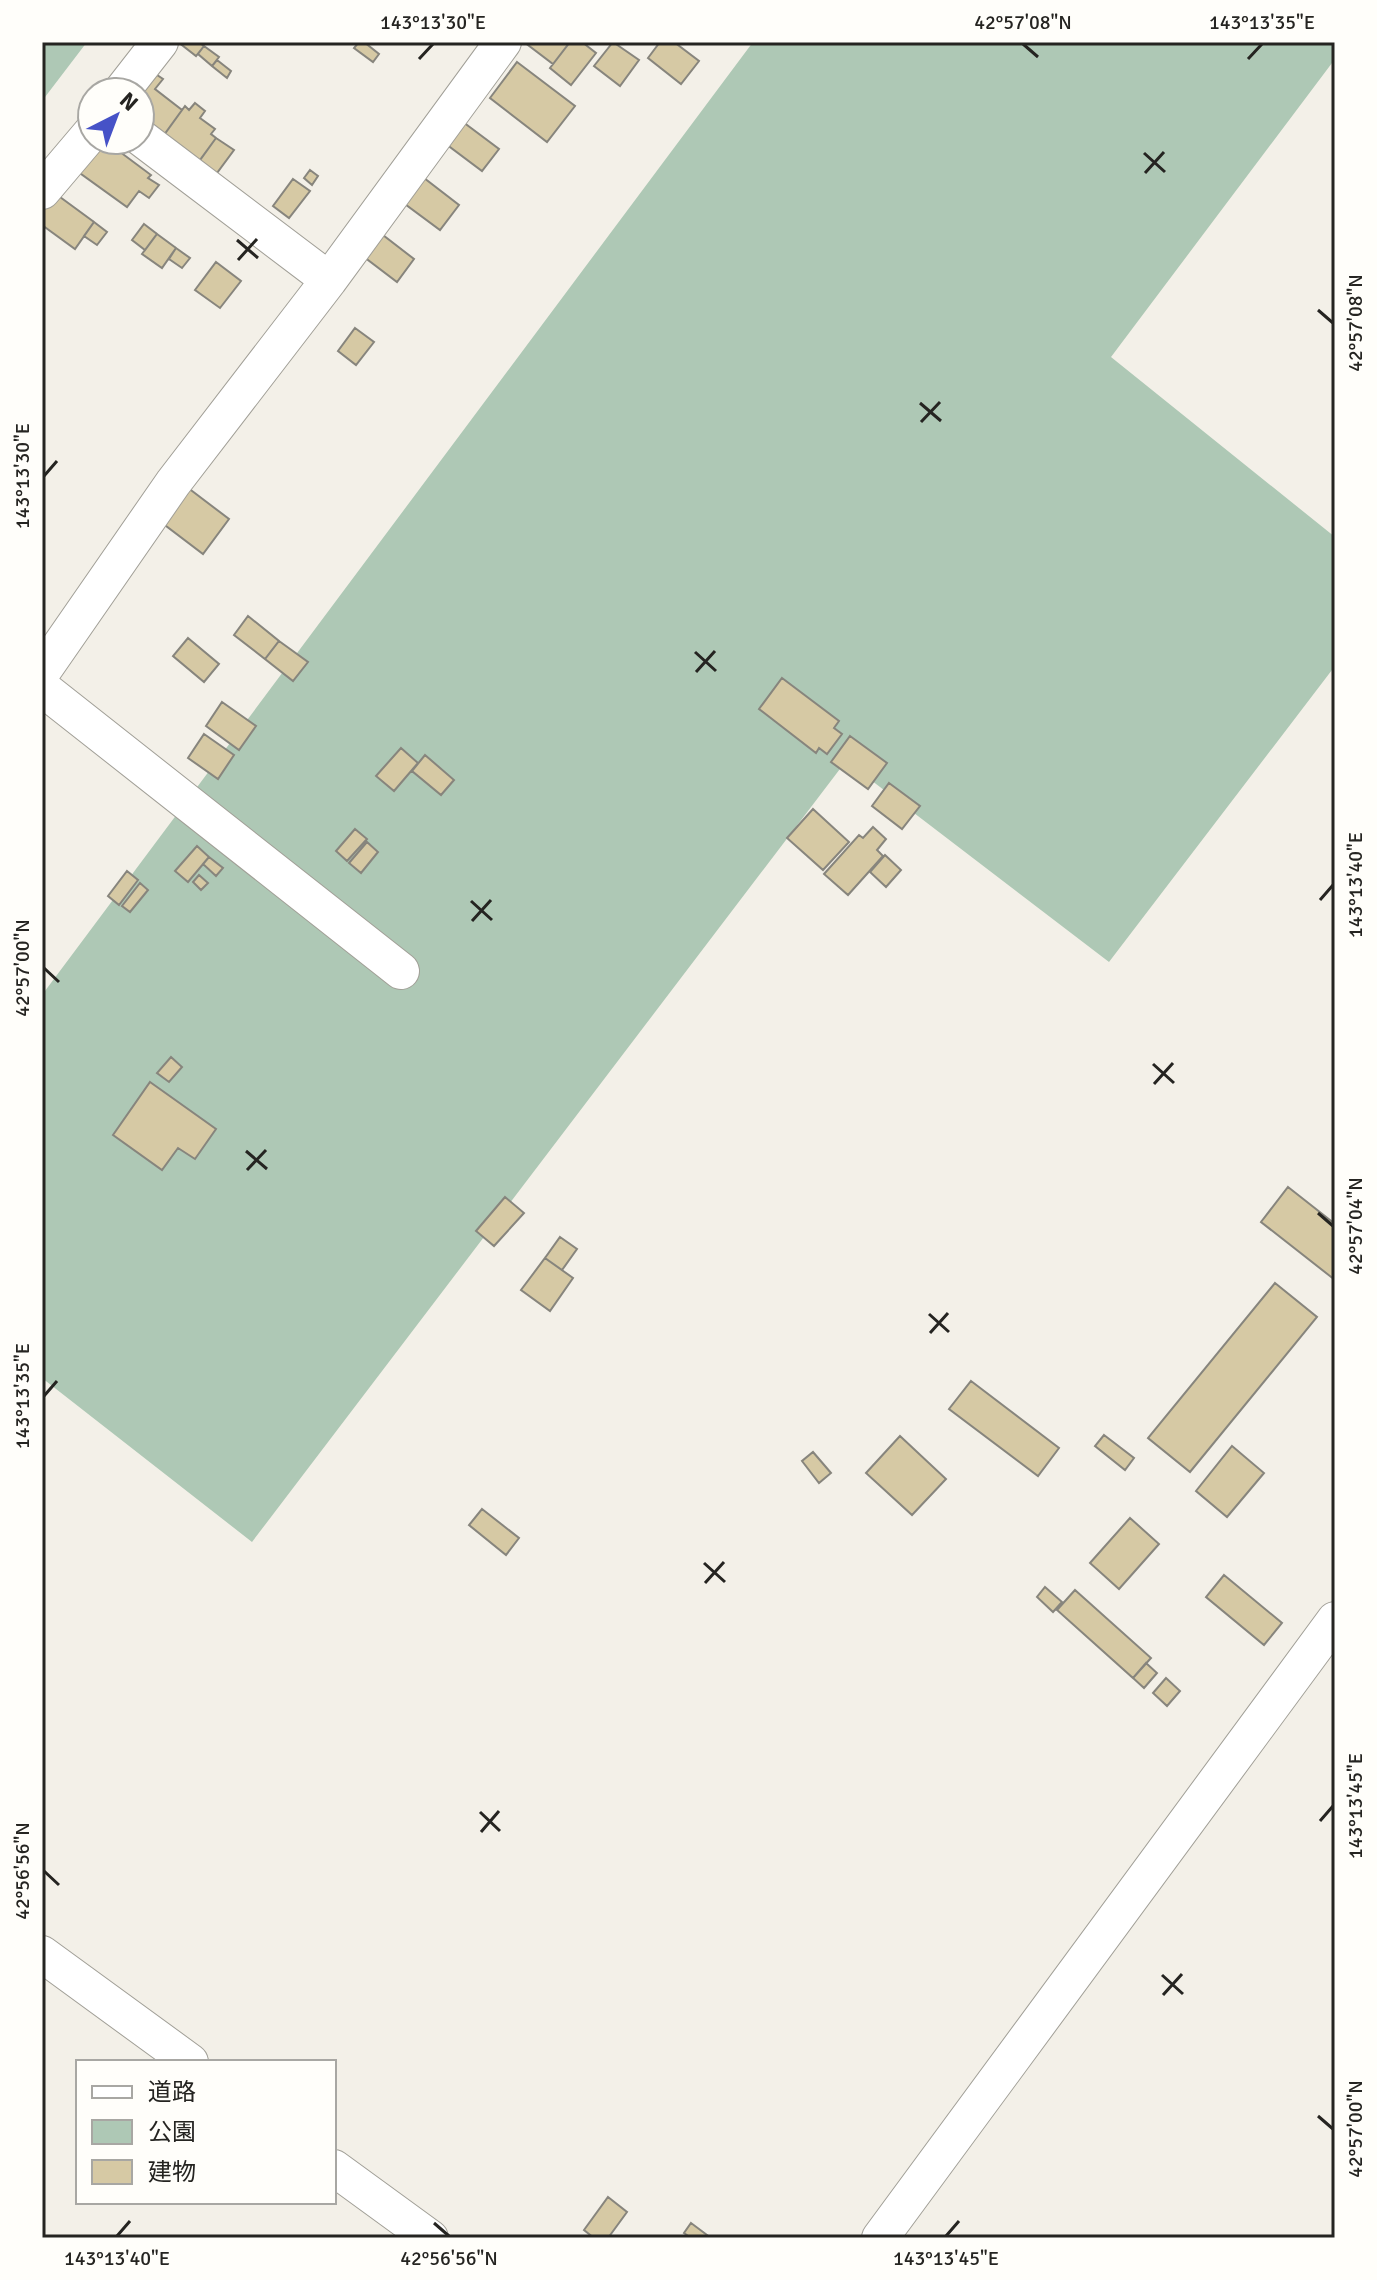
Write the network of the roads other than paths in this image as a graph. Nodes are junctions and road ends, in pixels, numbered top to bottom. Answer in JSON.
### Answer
{"nodes":[{"id":1,"x":160,"y":42,"type":"edge"},
{"id":2,"x":503,"y":42,"type":"edge"},
{"id":3,"x":133,"y":76,"type":"edge"},
{"id":4,"x":156,"y":149,"type":"edge"},
{"id":5,"x":76,"y":151,"type":"edge"},
{"id":6,"x":42,"y":191,"type":"edge"},
{"id":7,"x":329,"y":280,"type":"junction"},
{"id":8,"x":42,"y":672,"type":"edge"},
{"id":9,"x":42,"y":688,"type":"edge"},
{"id":10,"x":401,"y":971,"type":"dead end"},
{"id":11,"x":1335,"y":1620,"type":"edge"},
{"id":12,"x":42,"y":1954,"type":"edge"},
{"id":13,"x":187,"y":2060,"type":"edge"},
{"id":14,"x":336,"y":2169,"type":"edge"},
{"id":15,"x":430,"y":2238,"type":"edge"},
{"id":16,"x":880,"y":2238,"type":"edge"}],
"edges":[{"from":1,"to":3,"type":"street"},
{"from":2,"to":7,"type":"street"},
{"from":4,"to":7,"type":"street"},
{"from":5,"to":6,"type":"street"},
{"from":7,"to":8,"type":"street"},
{"from":9,"to":10,"type":"street"},
{"from":11,"to":16,"type":"street"},
{"from":12,"to":13,"type":"street"},
{"from":14,"to":15,"type":"street"}]}
